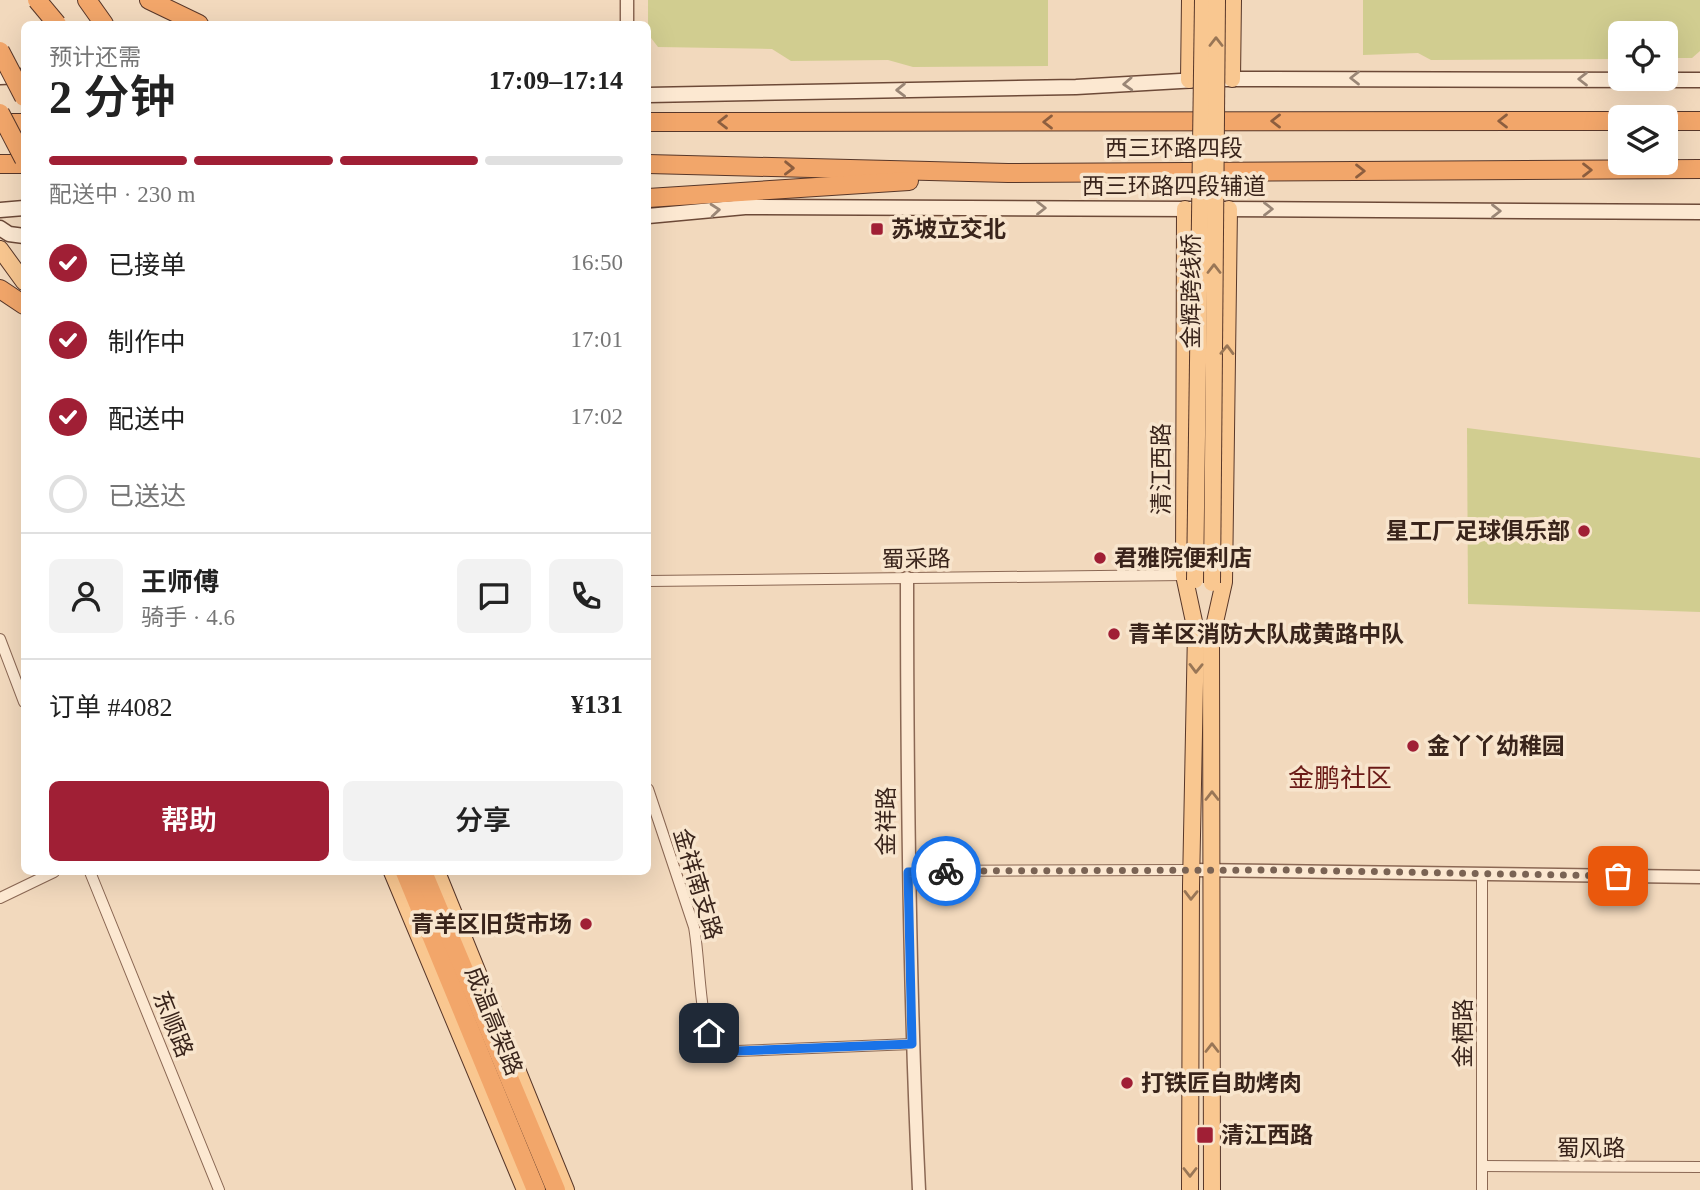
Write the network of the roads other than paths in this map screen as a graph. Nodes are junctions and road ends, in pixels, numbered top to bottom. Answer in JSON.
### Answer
{"nodes":[{"id":1,"x":38,"y":0,"type":"edge"},
{"id":2,"x":87,"y":0,"type":"edge"},
{"id":3,"x":149,"y":0,"type":"edge"},
{"id":4,"x":628,"y":0,"type":"edge"},
{"id":5,"x":1190,"y":0,"type":"edge"},
{"id":6,"x":1203,"y":0,"type":"edge"},
{"id":7,"x":1217,"y":0,"type":"edge"},
{"id":8,"x":1233,"y":0,"type":"edge"},
{"id":9,"x":45,"y":21,"type":"edge"},
{"id":10,"x":55,"y":21,"type":"edge"},
{"id":11,"x":102,"y":21,"type":"edge"},
{"id":12,"x":193,"y":21,"type":"edge"},
{"id":13,"x":628,"y":21,"type":"edge"},
{"id":14,"x":0,"y":51,"type":"edge"},
{"id":15,"x":0,"y":76,"type":"edge"},
{"id":16,"x":21,"y":76,"type":"edge"},
{"id":17,"x":1232,"y":79,"type":"junction"},
{"id":18,"x":1189,"y":80,"type":"junction"},
{"id":19,"x":1700,"y":80,"type":"edge"},
{"id":20,"x":21,"y":91,"type":"edge"},
{"id":21,"x":651,"y":95,"type":"edge"},
{"id":22,"x":0,"y":113,"type":"edge"},
{"id":23,"x":1608,"y":121,"type":"edge"},
{"id":24,"x":1678,"y":121,"type":"edge"},
{"id":25,"x":1700,"y":121,"type":"edge"},
{"id":26,"x":651,"y":122,"type":"edge"},
{"id":27,"x":21,"y":156,"type":"edge"},
{"id":28,"x":21,"y":162,"type":"edge"},
{"id":29,"x":0,"y":164,"type":"edge"},
{"id":30,"x":651,"y":164,"type":"edge"},
{"id":31,"x":1700,"y":169,"type":"edge"},
{"id":32,"x":1008,"y":173,"type":"junction"},
{"id":33,"x":651,"y":198,"type":"edge"},
{"id":34,"x":21,"y":208,"type":"edge"},
{"id":35,"x":1185,"y":209,"type":"junction"},
{"id":36,"x":1229,"y":209,"type":"junction"},
{"id":37,"x":0,"y":211,"type":"edge"},
{"id":38,"x":1700,"y":212,"type":"edge"},
{"id":39,"x":651,"y":216,"type":"edge"},
{"id":40,"x":0,"y":228,"type":"edge"},
{"id":41,"x":21,"y":236,"type":"edge"},
{"id":42,"x":0,"y":249,"type":"edge"},
{"id":43,"x":21,"y":278,"type":"edge"},
{"id":44,"x":0,"y":289,"type":"edge"},
{"id":45,"x":21,"y":304,"type":"edge"},
{"id":46,"x":907,"y":578,"type":"junction"},
{"id":47,"x":1189,"y":578,"type":"junction"},
{"id":48,"x":651,"y":580,"type":"edge"},
{"id":49,"x":0,"y":639,"type":"edge"},
{"id":50,"x":1211,"y":640,"type":"junction"},
{"id":51,"x":21,"y":694,"type":"edge"},
{"id":52,"x":651,"y":798,"type":"edge"},
{"id":53,"x":1192,"y":870,"type":"junction"},
{"id":54,"x":1213,"y":870,"type":"junction"},
{"id":55,"x":908,"y":872,"type":"junction"},
{"id":56,"x":48,"y":875,"type":"edge"},
{"id":57,"x":91,"y":875,"type":"edge"},
{"id":58,"x":393,"y":875,"type":"edge"},
{"id":59,"x":406,"y":875,"type":"edge"},
{"id":60,"x":424,"y":875,"type":"edge"},
{"id":61,"x":438,"y":875,"type":"edge"},
{"id":62,"x":1482,"y":875,"type":"junction"},
{"id":63,"x":1700,"y":877,"type":"edge"},
{"id":64,"x":0,"y":898,"type":"edge"},
{"id":65,"x":912,"y":1044,"type":"junction"},
{"id":66,"x":1482,"y":1167,"type":"junction"},
{"id":67,"x":1700,"y":1167,"type":"edge"},
{"id":68,"x":219,"y":1190,"type":"edge"},
{"id":69,"x":525,"y":1190,"type":"edge"},
{"id":70,"x":536,"y":1190,"type":"edge"},
{"id":71,"x":556,"y":1190,"type":"edge"},
{"id":72,"x":566,"y":1190,"type":"edge"},
{"id":73,"x":919,"y":1190,"type":"edge"},
{"id":74,"x":1190,"y":1190,"type":"edge"},
{"id":75,"x":1212,"y":1190,"type":"edge"},
{"id":76,"x":1482,"y":1190,"type":"edge"}],
"edges":[{"from":1,"to":9,"type":"main road"},
{"from":1,"to":10,"type":"highway","bridge":true},
{"from":2,"to":11,"type":"highway"},
{"from":3,"to":12,"type":"highway"},
{"from":4,"to":13,"type":"street"},
{"from":5,"to":18,"type":"main road"},
{"from":6,"to":47,"type":"main road","name":"金辉跨线桥","bridge":true},
{"from":50,"to":7,"type":"main road","name":"金辉跨线桥","one_way":true,"bridge":true},
{"from":8,"to":17,"type":"main road"},
{"from":14,"to":20,"type":"highway","bridge":true},
{"from":15,"to":16,"type":"main road"},
{"from":17,"to":18,"type":"main road"},
{"from":19,"to":17,"type":"main road","one_way":true},
{"from":18,"to":21,"type":"main road","one_way":true},
{"from":22,"to":27,"type":"highway","bridge":true},
{"from":23,"to":26,"type":"highway","name":"西三环路四段","one_way":true},
{"from":24,"to":25,"type":"highway"},
{"from":28,"to":29,"type":"highway"},
{"from":30,"to":32,"type":"highway","name":"西三环路四段","one_way":true},
{"from":32,"to":31,"type":"highway","name":"西三环路四段","one_way":true},
{"from":32,"to":33,"type":"highway"},
{"from":34,"to":37,"type":"main road"},
{"from":35,"to":36,"type":"main road","name":"西三环路四段辅道"},
{"from":39,"to":35,"type":"main road","name":"西三环路四段辅道","one_way":true},
{"from":35,"to":47,"type":"main road","name":"清江西路"},
{"from":36,"to":38,"type":"main road","name":"西三环路四段辅道","one_way":true},
{"from":50,"to":36,"type":"main road","one_way":true},
{"from":40,"to":41,"type":"main road"},
{"from":42,"to":43,"type":"main road"},
{"from":44,"to":45,"type":"highway"},
{"from":46,"to":47,"type":"street","name":"蜀采路"},
{"from":46,"to":48,"type":"street","name":"蜀采路"},
{"from":46,"to":55,"type":"street","name":"金祥路"},
{"from":47,"to":53,"type":"main road","one_way":true},
{"from":49,"to":51,"type":"street"},
{"from":54,"to":50,"type":"main road","one_way":true},
{"from":52,"to":65,"type":"street","name":"金祥南支路"},
{"from":53,"to":54,"type":"street"},
{"from":53,"to":55,"type":"street"},
{"from":53,"to":74,"type":"main road","one_way":true},
{"from":54,"to":62,"type":"street"},
{"from":75,"to":54,"type":"main road","one_way":true},
{"from":55,"to":65,"type":"street","name":"金祥路"},
{"from":56,"to":64,"type":"street"},
{"from":57,"to":68,"type":"street","name":"东顺路"},
{"from":58,"to":69,"type":"main road"},
{"from":59,"to":70,"type":"highway","name":"成温高架路"},
{"from":60,"to":71,"type":"highway"},
{"from":61,"to":72,"type":"main road"},
{"from":62,"to":63,"type":"street"},
{"from":62,"to":66,"type":"street","name":"金栖路"},
{"from":65,"to":73,"type":"street","name":"金祥路"},
{"from":66,"to":67,"type":"street","name":"蜀风路"},
{"from":66,"to":76,"type":"street","name":"金栖路"}]}
